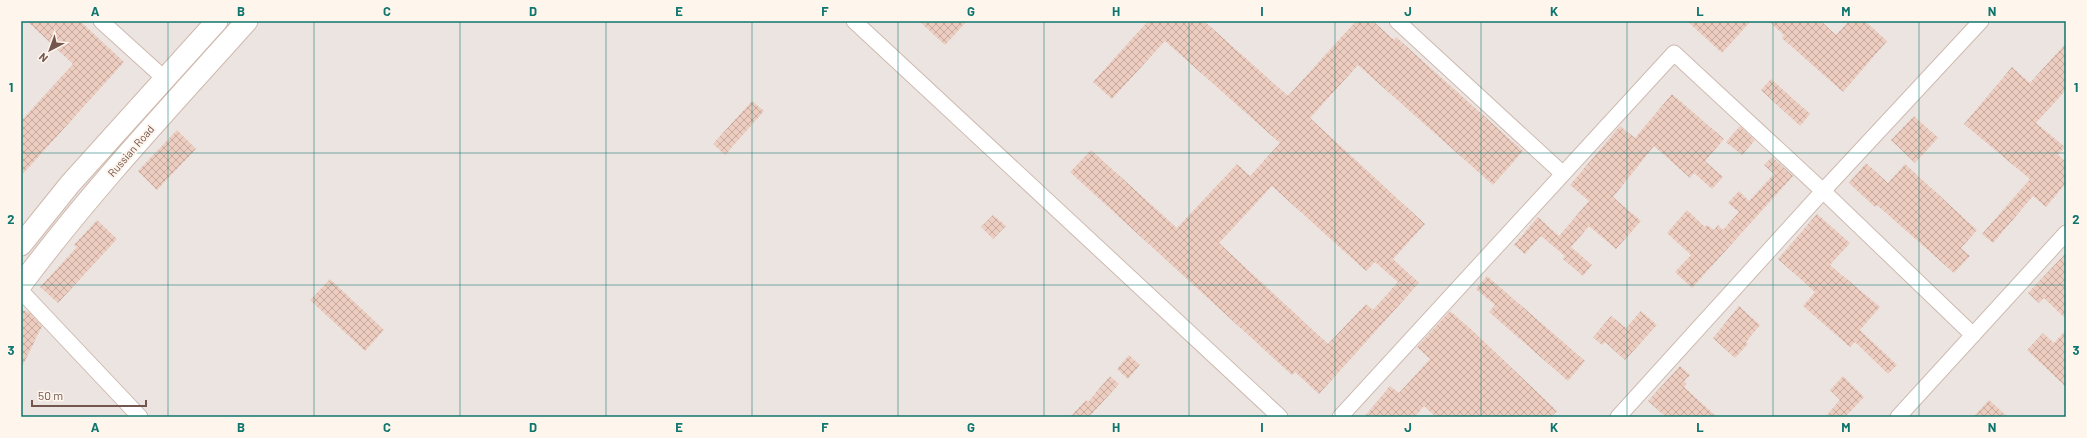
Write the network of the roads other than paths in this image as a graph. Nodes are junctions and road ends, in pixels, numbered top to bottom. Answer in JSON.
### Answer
{"nodes":[{"id":1,"x":101,"y":21,"type":"edge"},
{"id":2,"x":217,"y":21,"type":"edge"},
{"id":3,"x":247,"y":21,"type":"edge"},
{"id":4,"x":854,"y":21,"type":"edge"},
{"id":5,"x":1397,"y":21,"type":"edge"},
{"id":6,"x":1981,"y":21,"type":"edge"},
{"id":7,"x":165,"y":79,"type":"junction"},
{"id":8,"x":1562,"y":173,"type":"junction"},
{"id":9,"x":1823,"y":191,"type":"junction"},
{"id":10,"x":2066,"y":233,"type":"edge"},
{"id":11,"x":21,"y":245,"type":"edge"},
{"id":12,"x":21,"y":285,"type":"edge"},
{"id":13,"x":21,"y":291,"type":"edge"},
{"id":14,"x":1973,"y":335,"type":"junction"},
{"id":15,"x":140,"y":417,"type":"edge"},
{"id":16,"x":1280,"y":417,"type":"edge"},
{"id":17,"x":1340,"y":417,"type":"edge"},
{"id":18,"x":1618,"y":417,"type":"edge"},
{"id":19,"x":1898,"y":417,"type":"edge"}],
"edges":[{"from":1,"to":7,"type":"street"},
{"from":2,"to":7,"type":"main road","name":"Russian Road"},
{"from":3,"to":12,"type":"main road","name":"Russian Road"},
{"from":4,"to":16,"type":"street"},
{"from":5,"to":8,"type":"street"},
{"from":6,"to":9,"type":"street"},
{"from":7,"to":11,"type":"main road","name":"Russian Road"},
{"from":8,"to":9,"type":"street"},
{"from":8,"to":17,"type":"street"},
{"from":9,"to":14,"type":"street"},
{"from":9,"to":18,"type":"street"},
{"from":10,"to":14,"type":"street"},
{"from":13,"to":15,"type":"street"},
{"from":14,"to":19,"type":"street"}]}
